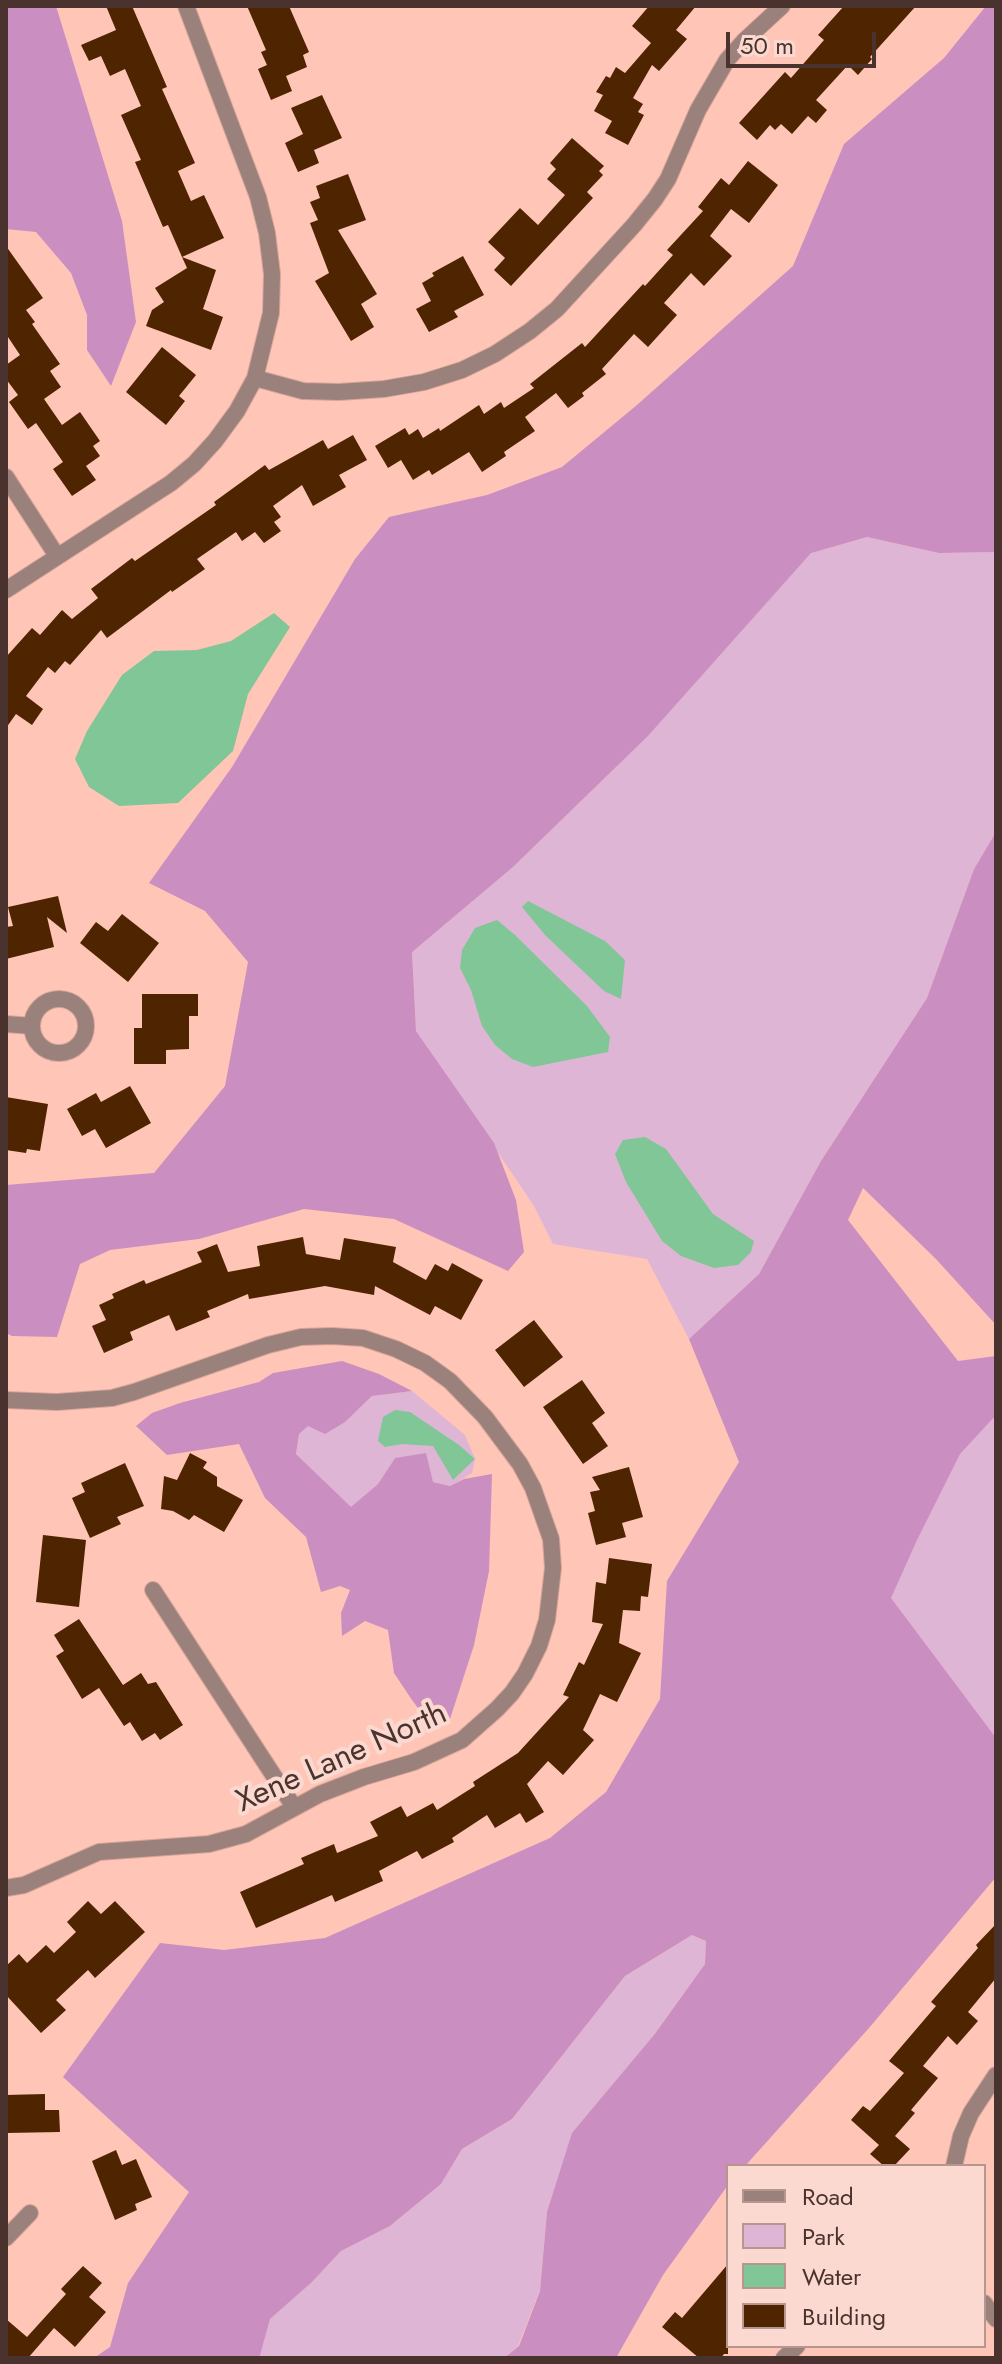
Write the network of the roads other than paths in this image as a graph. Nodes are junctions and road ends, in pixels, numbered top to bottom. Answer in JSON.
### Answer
{"nodes":[{"id":1,"x":186,"y":6,"type":"edge"},
{"id":2,"x":782,"y":6,"type":"edge"},
{"id":3,"x":255,"y":378,"type":"junction"},
{"id":4,"x":6,"y":477,"type":"edge"},
{"id":5,"x":57,"y":556,"type":"junction"},
{"id":6,"x":6,"y":590,"type":"edge"},
{"id":7,"x":6,"y":1024,"type":"edge"},
{"id":8,"x":32,"y":1026,"type":"dead end"},
{"id":9,"x":6,"y":1400,"type":"edge"},
{"id":10,"x":153,"y":1590,"type":"dead end"},
{"id":11,"x":294,"y":1807,"type":"junction"},
{"id":12,"x":6,"y":1888,"type":"edge"},
{"id":13,"x":996,"y":2075,"type":"edge"},
{"id":14,"x":954,"y":2164,"type":"edge"},
{"id":15,"x":30,"y":2213,"type":"dead end"},
{"id":16,"x":6,"y":2238,"type":"edge"}],
"edges":[{"from":1,"to":3,"type":"street"},
{"from":2,"to":3,"type":"street"},
{"from":3,"to":5,"type":"street"},
{"from":4,"to":5,"type":"street"},
{"from":5,"to":6,"type":"street"},
{"from":7,"to":8,"type":"street"},
{"from":9,"to":11,"type":"street","name":"Xene Lane North"},
{"from":10,"to":11,"type":"street"},
{"from":11,"to":12,"type":"street","name":"Xene Lane North"},
{"from":13,"to":14,"type":"street"},
{"from":15,"to":16,"type":"street"}]}
